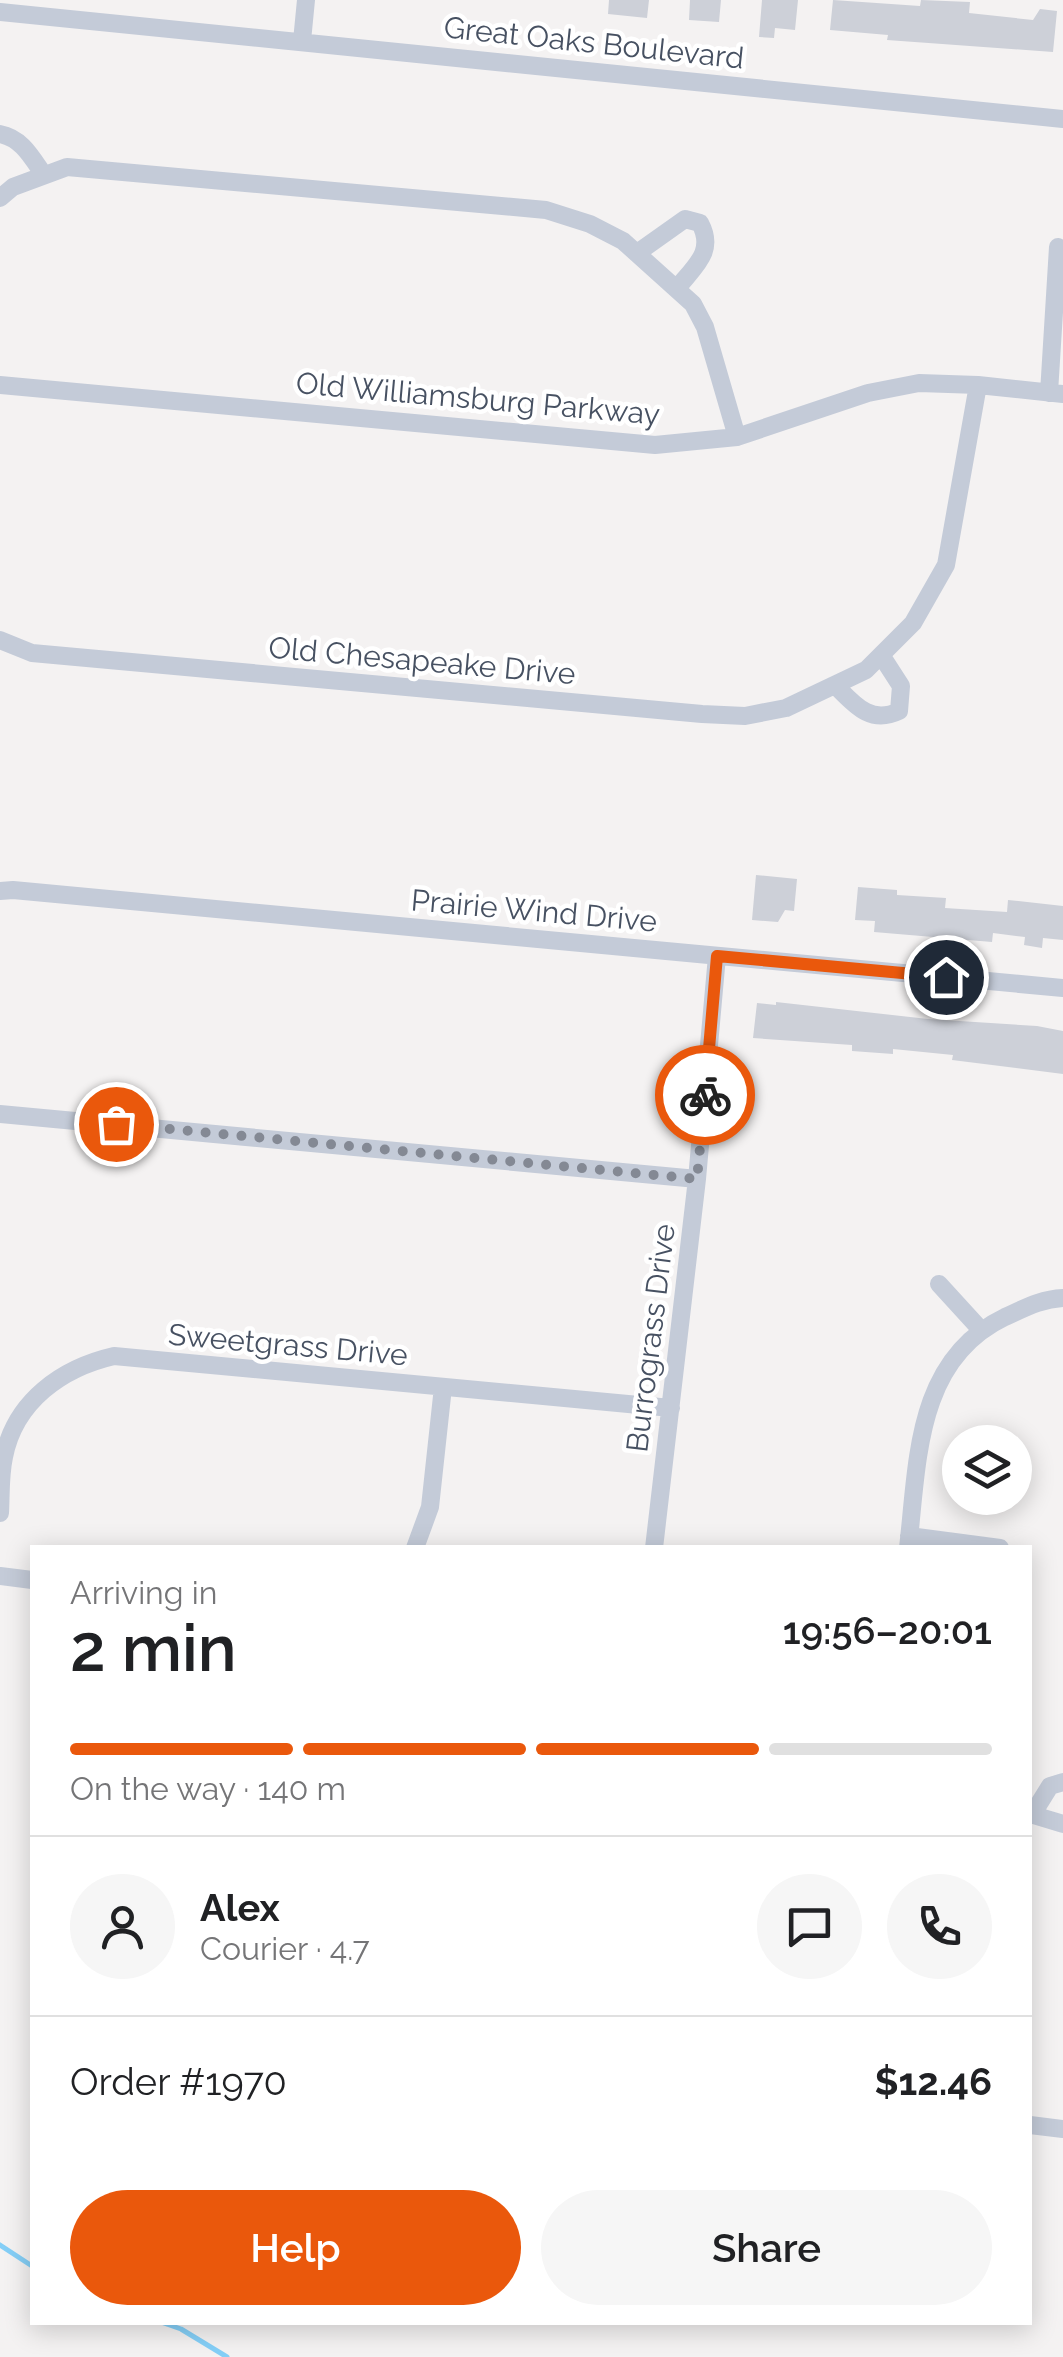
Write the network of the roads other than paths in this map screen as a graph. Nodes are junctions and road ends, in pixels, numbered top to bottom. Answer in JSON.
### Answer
{"nodes":[{"id":1,"x":306,"y":0,"type":"edge"},
{"id":2,"x":0,"y":12,"type":"edge"},
{"id":3,"x":302,"y":41,"type":"junction"},
{"id":4,"x":1063,"y":118,"type":"edge"},
{"id":5,"x":0,"y":134,"type":"edge"},
{"id":6,"x":44,"y":175,"type":"junction"},
{"id":7,"x":0,"y":196,"type":"edge"},
{"id":8,"x":1058,"y":247,"type":"dead end"},
{"id":9,"x":637,"y":253,"type":"junction"},
{"id":10,"x":678,"y":287,"type":"junction"},
{"id":11,"x":0,"y":384,"type":"edge"},
{"id":12,"x":978,"y":385,"type":"junction"},
{"id":13,"x":1056,"y":393,"type":"edge"},
{"id":14,"x":736,"y":437,"type":"junction"},
{"id":15,"x":0,"y":640,"type":"edge"},
{"id":16,"x":880,"y":656,"type":"junction"},
{"id":17,"x":835,"y":684,"type":"junction"},
{"id":18,"x":0,"y":892,"type":"edge"},
{"id":19,"x":717,"y":956,"type":"junction"},
{"id":20,"x":1063,"y":988,"type":"edge"},
{"id":21,"x":0,"y":1114,"type":"edge"},
{"id":22,"x":697,"y":1179,"type":"junction"},
{"id":23,"x":939,"y":1284,"type":"dead end"},
{"id":24,"x":1063,"y":1298,"type":"edge"},
{"id":25,"x":982,"y":1330,"type":"junction"},
{"id":26,"x":443,"y":1387,"type":"junction"},
{"id":27,"x":671,"y":1408,"type":"junction"},
{"id":28,"x":0,"y":1513,"type":"edge"},
{"id":29,"x":908,"y":1542,"type":"edge"},
{"id":30,"x":415,"y":1545,"type":"edge"},
{"id":31,"x":654,"y":1545,"type":"edge"},
{"id":32,"x":954,"y":1545,"type":"edge"},
{"id":33,"x":0,"y":1576,"type":"edge"},
{"id":34,"x":30,"y":1580,"type":"edge"},
{"id":35,"x":1063,"y":1782,"type":"edge"},
{"id":36,"x":1032,"y":1813,"type":"edge"},
{"id":37,"x":1032,"y":1815,"type":"edge"},
{"id":38,"x":1063,"y":1824,"type":"edge"},
{"id":39,"x":1032,"y":2126,"type":"edge"},
{"id":40,"x":1063,"y":2129,"type":"edge"}],
"edges":[{"from":1,"to":3,"type":"street"},
{"from":2,"to":3,"type":"street","name":"Great Oaks Boulevard"},
{"from":3,"to":4,"type":"street","name":"Great Oaks Boulevard"},
{"from":5,"to":6,"type":"street"},
{"from":6,"to":7,"type":"street"},
{"from":6,"to":9,"type":"street"},
{"from":8,"to":13,"type":"street"},
{"from":9,"to":10,"type":"street"},
{"from":9,"to":10,"type":"street"},
{"from":10,"to":14,"type":"street"},
{"from":11,"to":14,"type":"street","name":"Old Williamsburg Parkway"},
{"from":12,"to":13,"type":"street","name":"Old Williamsburg Parkway"},
{"from":12,"to":14,"type":"street","name":"Old Williamsburg Parkway"},
{"from":12,"to":16,"type":"street","name":"Old Chesapeake Drive"},
{"from":15,"to":17,"type":"street","name":"Old Chesapeake Drive"},
{"from":16,"to":17,"type":"street","name":"Old Chesapeake Drive"},
{"from":16,"to":17,"type":"street"},
{"from":18,"to":19,"type":"street","name":"Prairie Wind Drive"},
{"from":19,"to":20,"type":"street","name":"Prairie Wind Drive"},
{"from":19,"to":22,"type":"street","name":"Burrograss Drive"},
{"from":21,"to":22,"type":"street"},
{"from":22,"to":27,"type":"street","name":"Burrograss Drive"},
{"from":23,"to":25,"type":"street"},
{"from":24,"to":25,"type":"street"},
{"from":25,"to":29,"type":"street"},
{"from":26,"to":27,"type":"street","name":"Sweetgrass Drive"},
{"from":26,"to":28,"type":"street","name":"Sweetgrass Drive"},
{"from":26,"to":30,"type":"street"},
{"from":27,"to":31,"type":"street","name":"Burrograss Drive"},
{"from":29,"to":32,"type":"street"},
{"from":33,"to":34,"type":"street"},
{"from":35,"to":36,"type":"street"},
{"from":37,"to":38,"type":"street"},
{"from":39,"to":40,"type":"street"}]}
